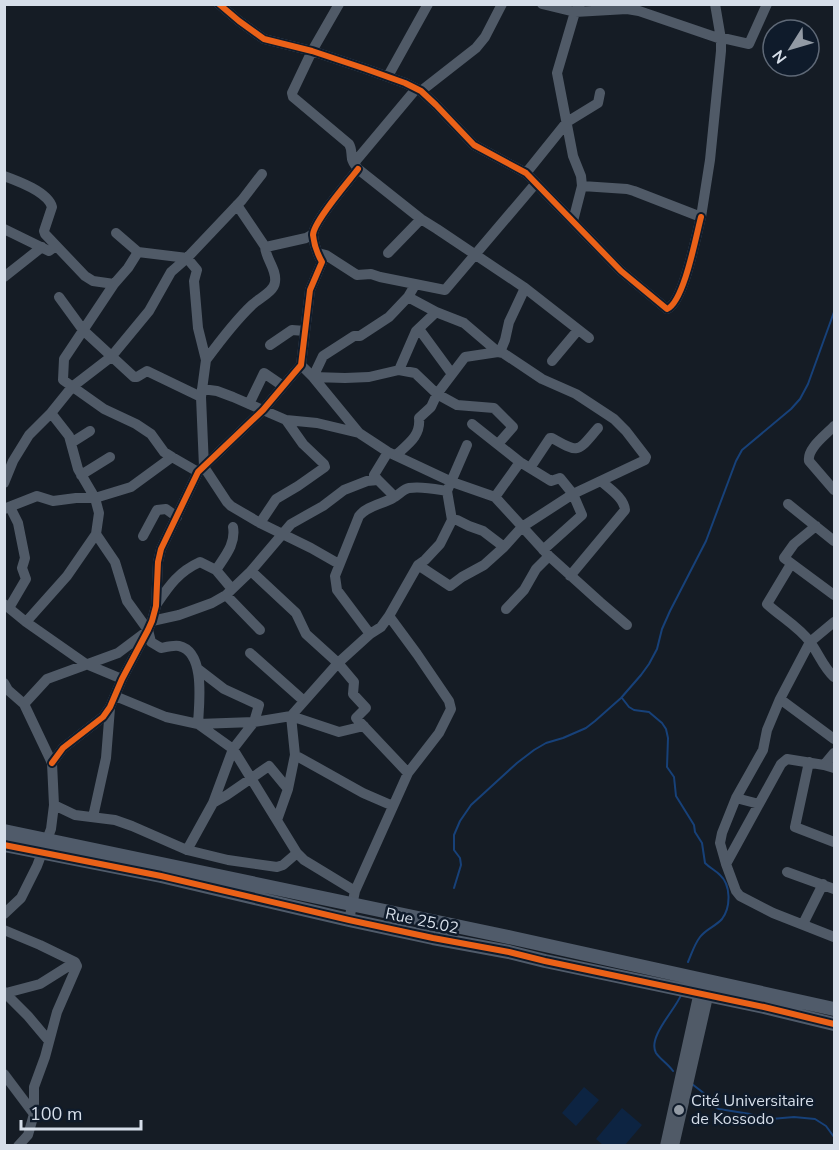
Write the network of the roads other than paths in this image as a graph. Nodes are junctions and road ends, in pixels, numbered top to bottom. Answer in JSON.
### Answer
{"nodes":[{"id":1,"x":219,"y":4,"type":"edge"},
{"id":2,"x":339,"y":4,"type":"edge"},
{"id":3,"x":428,"y":4,"type":"edge"},
{"id":4,"x":502,"y":4,"type":"edge"},
{"id":5,"x":542,"y":4,"type":"edge"},
{"id":6,"x":715,"y":4,"type":"edge"},
{"id":7,"x":767,"y":4,"type":"edge"},
{"id":8,"x":628,"y":7,"type":"edge"},
{"id":9,"x":577,"y":8,"type":"edge"},
{"id":10,"x":721,"y":39,"type":"junction"},
{"id":11,"x":312,"y":51,"type":"junction"},
{"id":12,"x":388,"y":76,"type":"junction"},
{"id":13,"x":418,"y":90,"type":"junction"},
{"id":14,"x":600,"y":93,"type":"dead end"},
{"id":15,"x":567,"y":123,"type":"junction"},
{"id":16,"x":356,"y":166,"type":"junction"},
{"id":17,"x":526,"y":173,"type":"junction"},
{"id":18,"x":262,"y":174,"type":"dead end"},
{"id":19,"x":4,"y":176,"type":"edge"},
{"id":20,"x":536,"y":183,"type":"junction"},
{"id":21,"x":582,"y":186,"type":"junction"},
{"id":22,"x":237,"y":205,"type":"junction"},
{"id":23,"x":701,"y":217,"type":"junction"},
{"id":24,"x":421,"y":219,"type":"junction"},
{"id":25,"x":573,"y":221,"type":"junction"},
{"id":26,"x":4,"y":229,"type":"edge"},
{"id":27,"x":116,"y":233,"type":"dead end"},
{"id":28,"x":313,"y":234,"type":"junction"},
{"id":29,"x":56,"y":246,"type":"junction"},
{"id":30,"x":265,"y":246,"type":"junction"},
{"id":31,"x":42,"y":247,"type":"junction"},
{"id":32,"x":138,"y":252,"type":"junction"},
{"id":33,"x":388,"y":253,"type":"dead end"},
{"id":34,"x":318,"y":254,"type":"junction"},
{"id":35,"x":475,"y":255,"type":"junction"},
{"id":36,"x":187,"y":258,"type":"junction"},
{"id":37,"x":4,"y":277,"type":"edge"},
{"id":38,"x":114,"y":284,"type":"junction"},
{"id":39,"x":415,"y":285,"type":"junction"},
{"id":40,"x":525,"y":288,"type":"junction"},
{"id":41,"x":59,"y":297,"type":"dead end"},
{"id":42,"x":408,"y":297,"type":"junction"},
{"id":43,"x":436,"y":312,"type":"junction"},
{"id":44,"x":418,"y":329,"type":"junction"},
{"id":45,"x":83,"y":330,"type":"junction"},
{"id":46,"x":578,"y":330,"type":"junction"},
{"id":47,"x":305,"y":331,"type":"junction"},
{"id":48,"x":589,"y":338,"type":"dead end"},
{"id":49,"x":270,"y":345,"type":"dead end"},
{"id":50,"x":499,"y":352,"type":"junction"},
{"id":51,"x":111,"y":357,"type":"junction"},
{"id":52,"x":206,"y":360,"type":"junction"},
{"id":53,"x":552,"y":361,"type":"dead end"},
{"id":54,"x":301,"y":365,"type":"junction"},
{"id":55,"x":399,"y":370,"type":"junction"},
{"id":56,"x":452,"y":374,"type":"junction"},
{"id":57,"x":313,"y":377,"type":"junction"},
{"id":58,"x":283,"y":386,"type":"junction"},
{"id":59,"x":72,"y":387,"type":"junction"},
{"id":60,"x":202,"y":393,"type":"junction"},
{"id":61,"x":437,"y":394,"type":"junction"},
{"id":62,"x":249,"y":404,"type":"junction"},
{"id":63,"x":263,"y":410,"type":"junction"},
{"id":64,"x":51,"y":413,"type":"junction"},
{"id":65,"x":286,"y":420,"type":"junction"},
{"id":66,"x":472,"y":424,"type":"dead end"},
{"id":67,"x":834,"y":426,"type":"edge"},
{"id":68,"x":598,"y":428,"type":"dead end"},
{"id":69,"x":90,"y":430,"type":"dead end"},
{"id":70,"x":359,"y":433,"type":"junction"},
{"id":71,"x":71,"y":443,"type":"junction"},
{"id":72,"x":498,"y":444,"type":"junction"},
{"id":73,"x":467,"y":445,"type":"dead end"},
{"id":74,"x":392,"y":454,"type":"junction"},
{"id":75,"x":110,"y":457,"type":"dead end"},
{"id":76,"x":172,"y":457,"type":"junction"},
{"id":77,"x":520,"y":462,"type":"junction"},
{"id":78,"x":530,"y":468,"type":"junction"},
{"id":79,"x":201,"y":470,"type":"junction"},
{"id":80,"x":81,"y":475,"type":"junction"},
{"id":81,"x":378,"y":480,"type":"junction"},
{"id":82,"x":602,"y":481,"type":"junction"},
{"id":83,"x":4,"y":483,"type":"edge"},
{"id":84,"x":832,"y":483,"type":"edge"},
{"id":85,"x":449,"y":486,"type":"junction"},
{"id":86,"x":573,"y":494,"type":"junction"},
{"id":87,"x":395,"y":497,"type":"junction"},
{"id":88,"x":495,"y":497,"type":"junction"},
{"id":89,"x":95,"y":498,"type":"junction"},
{"id":90,"x":788,"y":504,"type":"dead end"},
{"id":91,"x":7,"y":508,"type":"edge"},
{"id":92,"x":177,"y":517,"type":"junction"},
{"id":93,"x":452,"y":520,"type":"junction"},
{"id":94,"x":260,"y":523,"type":"junction"},
{"id":95,"x":816,"y":526,"type":"junction"},
{"id":96,"x":233,"y":527,"type":"dead end"},
{"id":97,"x":522,"y":527,"type":"junction"},
{"id":98,"x":96,"y":534,"type":"junction"},
{"id":99,"x":283,"y":535,"type":"junction"},
{"id":100,"x":143,"y":536,"type":"dead end"},
{"id":101,"x":834,"y":541,"type":"edge"},
{"id":102,"x":504,"y":548,"type":"junction"},
{"id":103,"x":546,"y":553,"type":"junction"},
{"id":104,"x":339,"y":564,"type":"junction"},
{"id":105,"x":791,"y":564,"type":"junction"},
{"id":106,"x":418,"y":565,"type":"junction"},
{"id":107,"x":216,"y":570,"type":"junction"},
{"id":108,"x":251,"y":571,"type":"junction"},
{"id":109,"x":570,"y":576,"type":"junction"},
{"id":110,"x":229,"y":592,"type":"junction"},
{"id":111,"x":834,"y":595,"type":"edge"},
{"id":112,"x":7,"y":606,"type":"edge"},
{"id":113,"x":156,"y":606,"type":"junction"},
{"id":114,"x":506,"y":609,"type":"dead end"},
{"id":115,"x":389,"y":616,"type":"junction"},
{"id":116,"x":27,"y":622,"type":"junction"},
{"id":117,"x":834,"y":622,"type":"edge"},
{"id":118,"x":627,"y":625,"type":"dead end"},
{"id":119,"x":150,"y":626,"type":"junction"},
{"id":120,"x":260,"y":630,"type":"dead end"},
{"id":121,"x":369,"y":634,"type":"junction"},
{"id":122,"x":810,"y":642,"type":"junction"},
{"id":123,"x":250,"y":653,"type":"dead end"},
{"id":124,"x":338,"y":663,"type":"junction"},
{"id":125,"x":86,"y":664,"type":"junction"},
{"id":126,"x":198,"y":669,"type":"junction"},
{"id":127,"x":834,"y":677,"type":"edge"},
{"id":128,"x":122,"y":679,"type":"junction"},
{"id":129,"x":4,"y":683,"type":"edge"},
{"id":130,"x":116,"y":696,"type":"junction"},
{"id":131,"x":780,"y":699,"type":"junction"},
{"id":132,"x":304,"y":701,"type":"junction"},
{"id":133,"x":24,"y":704,"type":"junction"},
{"id":134,"x":110,"y":707,"type":"junction"},
{"id":135,"x":291,"y":716,"type":"junction"},
{"id":136,"x":254,"y":722,"type":"junction"},
{"id":137,"x":198,"y":724,"type":"junction"},
{"id":138,"x":364,"y":726,"type":"junction"},
{"id":139,"x":834,"y":739,"type":"edge"},
{"id":140,"x":233,"y":749,"type":"junction"},
{"id":141,"x":834,"y":753,"type":"edge"},
{"id":142,"x":296,"y":755,"type":"junction"},
{"id":143,"x":809,"y":762,"type":"junction"},
{"id":144,"x":52,"y":763,"type":"junction"},
{"id":145,"x":829,"y":767,"type":"edge"},
{"id":146,"x":408,"y":773,"type":"junction"},
{"id":147,"x":250,"y":778,"type":"junction"},
{"id":148,"x":288,"y":789,"type":"junction"},
{"id":149,"x":736,"y":798,"type":"junction"},
{"id":150,"x":213,"y":803,"type":"junction"},
{"id":151,"x":759,"y":804,"type":"junction"},
{"id":152,"x":54,"y":805,"type":"junction"},
{"id":153,"x":393,"y":806,"type":"junction"},
{"id":154,"x":93,"y":817,"type":"junction"},
{"id":155,"x":277,"y":820,"type":"junction"},
{"id":156,"x":4,"y":831,"type":"edge"},
{"id":157,"x":834,"y":842,"type":"edge"},
{"id":158,"x":4,"y":845,"type":"edge"},
{"id":159,"x":45,"y":846,"type":"junction"},
{"id":160,"x":187,"y":850,"type":"junction"},
{"id":161,"x":297,"y":853,"type":"junction"},
{"id":162,"x":228,"y":860,"type":"junction"},
{"id":163,"x":726,"y":864,"type":"junction"},
{"id":164,"x":787,"y":872,"type":"dead end"},
{"id":165,"x":224,"y":878,"type":"junction"},
{"id":166,"x":823,"y":884,"type":"junction"},
{"id":167,"x":834,"y":889,"type":"edge"},
{"id":168,"x":354,"y":898,"type":"junction"},
{"id":169,"x":4,"y":914,"type":"edge"},
{"id":170,"x":349,"y":920,"type":"junction"},
{"id":171,"x":802,"y":924,"type":"junction"},
{"id":172,"x":4,"y":930,"type":"edge"},
{"id":173,"x":834,"y":937,"type":"edge"},
{"id":174,"x":75,"y":962,"type":"junction"},
{"id":175,"x":705,"y":989,"type":"junction"},
{"id":176,"x":5,"y":993,"type":"edge"},
{"id":177,"x":834,"y":1010,"type":"edge"},
{"id":178,"x":834,"y":1024,"type":"edge"},
{"id":179,"x":49,"y":1041,"type":"junction"},
{"id":180,"x":4,"y":1074,"type":"edge"},
{"id":181,"x":34,"y":1113,"type":"junction"},
{"id":182,"x":18,"y":1146,"type":"edge"},
{"id":183,"x":665,"y":1146,"type":"edge"},
{"id":184,"x":674,"y":1146,"type":"edge"}],
"edges":[{"from":1,"to":11,"type":"street"},
{"from":2,"to":11,"type":"street"},
{"from":3,"to":12,"type":"street"},
{"from":4,"to":13,"type":"street"},
{"from":5,"to":9,"type":"street"},
{"from":6,"to":10,"type":"street"},
{"from":7,"to":10,"type":"street"},
{"from":8,"to":9,"type":"street"},
{"from":8,"to":10,"type":"street"},
{"from":9,"to":15,"type":"street"},
{"from":10,"to":23,"type":"street"},
{"from":11,"to":12,"type":"street"},
{"from":11,"to":16,"type":"street"},
{"from":12,"to":13,"type":"street"},
{"from":13,"to":16,"type":"street"},
{"from":13,"to":17,"type":"street"},
{"from":14,"to":15,"type":"street"},
{"from":15,"to":17,"type":"street"},
{"from":15,"to":21,"type":"street"},
{"from":16,"to":24,"type":"street"},
{"from":16,"to":28,"type":"street"},
{"from":17,"to":20,"type":"street"},
{"from":18,"to":22,"type":"street"},
{"from":19,"to":29,"type":"street"},
{"from":20,"to":25,"type":"street"},
{"from":20,"to":35,"type":"street"},
{"from":21,"to":23,"type":"street"},
{"from":21,"to":25,"type":"street"},
{"from":22,"to":30,"type":"street"},
{"from":22,"to":36,"type":"street"},
{"from":23,"to":25,"type":"street"},
{"from":24,"to":33,"type":"street"},
{"from":24,"to":35,"type":"street"},
{"from":26,"to":31,"type":"street"},
{"from":27,"to":32,"type":"street"},
{"from":28,"to":30,"type":"street"},
{"from":28,"to":34,"type":"street"},
{"from":29,"to":31,"type":"street"},
{"from":29,"to":38,"type":"street"},
{"from":30,"to":52,"type":"street"},
{"from":31,"to":37,"type":"street"},
{"from":32,"to":36,"type":"street"},
{"from":32,"to":38,"type":"street"},
{"from":34,"to":39,"type":"street"},
{"from":34,"to":47,"type":"street"},
{"from":35,"to":39,"type":"street"},
{"from":35,"to":40,"type":"street"},
{"from":36,"to":51,"type":"street"},
{"from":36,"to":52,"type":"street"},
{"from":38,"to":45,"type":"street"},
{"from":39,"to":42,"type":"street"},
{"from":40,"to":46,"type":"street"},
{"from":40,"to":50,"type":"street"},
{"from":41,"to":45,"type":"street"},
{"from":42,"to":43,"type":"street"},
{"from":42,"to":57,"type":"street"},
{"from":43,"to":44,"type":"street"},
{"from":43,"to":50,"type":"street"},
{"from":44,"to":55,"type":"street"},
{"from":44,"to":56,"type":"street"},
{"from":45,"to":51,"type":"street"},
{"from":45,"to":59,"type":"street"},
{"from":46,"to":48,"type":"street"},
{"from":46,"to":53,"type":"street"},
{"from":47,"to":49,"type":"street"},
{"from":47,"to":54,"type":"street"},
{"from":50,"to":56,"type":"street"},
{"from":50,"to":82,"type":"street"},
{"from":51,"to":59,"type":"street"},
{"from":51,"to":60,"type":"street"},
{"from":52,"to":60,"type":"street"},
{"from":54,"to":57,"type":"street"},
{"from":54,"to":58,"type":"street"},
{"from":55,"to":57,"type":"street"},
{"from":55,"to":61,"type":"street"},
{"from":56,"to":61,"type":"street"},
{"from":57,"to":70,"type":"street"},
{"from":58,"to":62,"type":"street"},
{"from":58,"to":63,"type":"street"},
{"from":59,"to":64,"type":"street"},
{"from":59,"to":76,"type":"street"},
{"from":60,"to":62,"type":"street"},
{"from":60,"to":79,"type":"street"},
{"from":61,"to":72,"type":"street"},
{"from":61,"to":74,"type":"street"},
{"from":62,"to":63,"type":"street"},
{"from":63,"to":65,"type":"street"},
{"from":63,"to":79,"type":"street"},
{"from":64,"to":71,"type":"street"},
{"from":64,"to":83,"type":"street"},
{"from":65,"to":70,"type":"street"},
{"from":65,"to":94,"type":"street"},
{"from":66,"to":72,"type":"street"},
{"from":67,"to":84,"type":"street"},
{"from":68,"to":78,"type":"street"},
{"from":69,"to":71,"type":"street"},
{"from":70,"to":74,"type":"street"},
{"from":71,"to":80,"type":"street"},
{"from":72,"to":77,"type":"street"},
{"from":73,"to":85,"type":"street"},
{"from":74,"to":81,"type":"street"},
{"from":74,"to":85,"type":"street"},
{"from":75,"to":80,"type":"street"},
{"from":76,"to":79,"type":"street"},
{"from":76,"to":89,"type":"street"},
{"from":77,"to":78,"type":"street"},
{"from":77,"to":88,"type":"street"},
{"from":78,"to":86,"type":"street"},
{"from":79,"to":92,"type":"street"},
{"from":79,"to":94,"type":"street"},
{"from":80,"to":89,"type":"street"},
{"from":81,"to":87,"type":"street"},
{"from":81,"to":99,"type":"street"},
{"from":82,"to":86,"type":"street"},
{"from":82,"to":109,"type":"street"},
{"from":85,"to":87,"type":"street"},
{"from":85,"to":88,"type":"street"},
{"from":85,"to":93,"type":"street"},
{"from":86,"to":97,"type":"street"},
{"from":86,"to":103,"type":"street"},
{"from":87,"to":104,"type":"street"},
{"from":88,"to":97,"type":"street"},
{"from":89,"to":91,"type":"street"},
{"from":89,"to":98,"type":"street"},
{"from":90,"to":95,"type":"street"},
{"from":91,"to":112,"type":"street"},
{"from":92,"to":100,"type":"street"},
{"from":92,"to":113,"type":"street"},
{"from":93,"to":102,"type":"street"},
{"from":93,"to":106,"type":"street"},
{"from":94,"to":99,"type":"street"},
{"from":95,"to":101,"type":"street"},
{"from":95,"to":105,"type":"street"},
{"from":96,"to":107,"type":"street"},
{"from":97,"to":102,"type":"street"},
{"from":97,"to":103,"type":"street"},
{"from":98,"to":116,"type":"street"},
{"from":98,"to":119,"type":"street"},
{"from":99,"to":104,"type":"street"},
{"from":99,"to":108,"type":"street"},
{"from":102,"to":106,"type":"street"},
{"from":103,"to":109,"type":"street"},
{"from":103,"to":114,"type":"street"},
{"from":104,"to":121,"type":"street"},
{"from":105,"to":111,"type":"street"},
{"from":105,"to":122,"type":"street"},
{"from":106,"to":115,"type":"street"},
{"from":107,"to":110,"type":"street"},
{"from":107,"to":113,"type":"street"},
{"from":108,"to":110,"type":"street"},
{"from":108,"to":124,"type":"street"},
{"from":109,"to":118,"type":"street"},
{"from":110,"to":119,"type":"street"},
{"from":110,"to":120,"type":"street"},
{"from":112,"to":116,"type":"street"},
{"from":113,"to":119,"type":"street"},
{"from":115,"to":121,"type":"street"},
{"from":115,"to":146,"type":"street"},
{"from":116,"to":125,"type":"street"},
{"from":117,"to":122,"type":"street"},
{"from":119,"to":125,"type":"street"},
{"from":119,"to":126,"type":"street"},
{"from":119,"to":128,"type":"street"},
{"from":121,"to":124,"type":"street"},
{"from":122,"to":127,"type":"street"},
{"from":122,"to":131,"type":"street"},
{"from":123,"to":132,"type":"street"},
{"from":124,"to":132,"type":"street"},
{"from":124,"to":138,"type":"street"},
{"from":125,"to":128,"type":"street"},
{"from":125,"to":133,"type":"street"},
{"from":126,"to":136,"type":"street"},
{"from":126,"to":137,"type":"street"},
{"from":128,"to":130,"type":"street"},
{"from":129,"to":133,"type":"street"},
{"from":130,"to":134,"type":"street"},
{"from":130,"to":137,"type":"street"},
{"from":131,"to":139,"type":"street"},
{"from":131,"to":149,"type":"street"},
{"from":132,"to":135,"type":"street"},
{"from":133,"to":144,"type":"street"},
{"from":134,"to":144,"type":"street"},
{"from":134,"to":154,"type":"street"},
{"from":135,"to":136,"type":"street"},
{"from":135,"to":138,"type":"street"},
{"from":135,"to":142,"type":"street"},
{"from":136,"to":137,"type":"street"},
{"from":136,"to":140,"type":"street"},
{"from":137,"to":140,"type":"street"},
{"from":138,"to":146,"type":"street"},
{"from":140,"to":147,"type":"street"},
{"from":140,"to":150,"type":"street"},
{"from":141,"to":145,"type":"street"},
{"from":142,"to":148,"type":"street"},
{"from":142,"to":153,"type":"street"},
{"from":143,"to":145,"type":"street"},
{"from":143,"to":151,"type":"street"},
{"from":143,"to":157,"type":"street"},
{"from":144,"to":152,"type":"street"},
{"from":146,"to":153,"type":"street"},
{"from":147,"to":148,"type":"street"},
{"from":147,"to":150,"type":"street"},
{"from":147,"to":155,"type":"street"},
{"from":148,"to":155,"type":"street"},
{"from":149,"to":151,"type":"street"},
{"from":149,"to":163,"type":"street"},
{"from":150,"to":160,"type":"street"},
{"from":151,"to":163,"type":"street"},
{"from":152,"to":154,"type":"street"},
{"from":152,"to":159,"type":"street"},
{"from":153,"to":168,"type":"street"},
{"from":154,"to":160,"type":"street"},
{"from":155,"to":161,"type":"street"},
{"from":156,"to":159,"type":"main road"},
{"from":158,"to":159,"type":"main road","name":"Rue 25.02"},
{"from":159,"to":165,"type":"main road"},
{"from":159,"to":169,"type":"street"},
{"from":159,"to":170,"type":"main road","name":"Rue 25.02"},
{"from":160,"to":162,"type":"street"},
{"from":161,"to":162,"type":"street"},
{"from":161,"to":168,"type":"street"},
{"from":162,"to":165,"type":"street"},
{"from":163,"to":171,"type":"street"},
{"from":164,"to":166,"type":"street"},
{"from":165,"to":168,"type":"main road"},
{"from":166,"to":167,"type":"street"},
{"from":166,"to":171,"type":"street"},
{"from":168,"to":170,"type":"street"},
{"from":168,"to":175,"type":"main road"},
{"from":170,"to":175,"type":"main road","name":"Rue 25.02"},
{"from":171,"to":173,"type":"street"},
{"from":172,"to":174,"type":"street"},
{"from":174,"to":176,"type":"street"},
{"from":174,"to":179,"type":"street"},
{"from":175,"to":177,"type":"main road"},
{"from":175,"to":178,"type":"main road","name":"Rue 25.02"},
{"from":175,"to":183,"type":"street"},
{"from":175,"to":184,"type":"street"},
{"from":176,"to":179,"type":"street"},
{"from":179,"to":181,"type":"street"},
{"from":180,"to":181,"type":"street"},
{"from":181,"to":182,"type":"street"}]}
